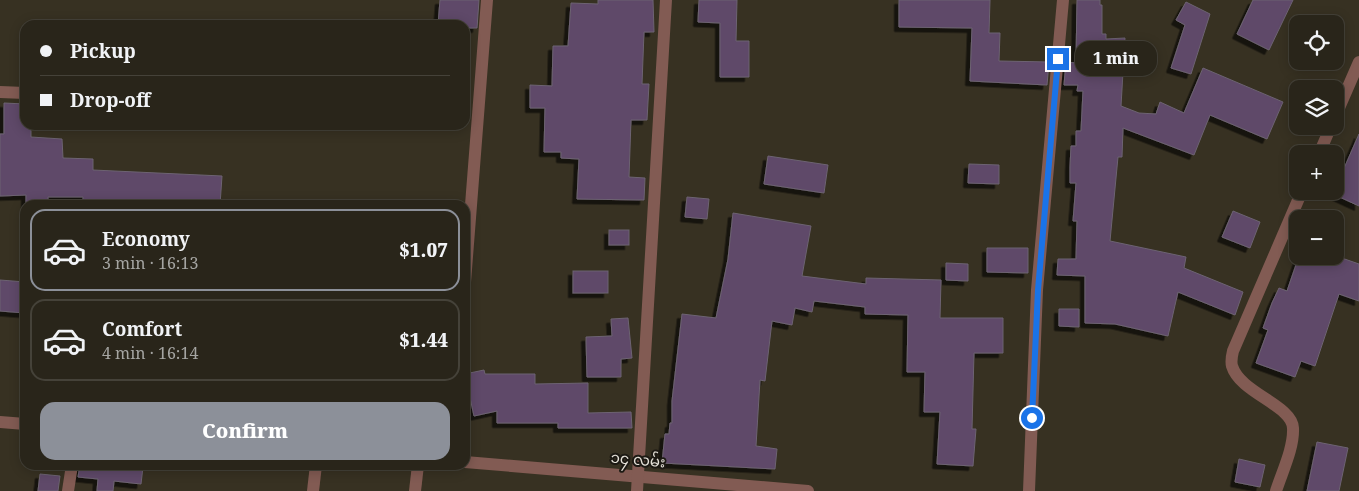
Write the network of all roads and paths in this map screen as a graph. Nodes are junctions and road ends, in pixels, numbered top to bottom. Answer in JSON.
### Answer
{"nodes":[{"id":1,"x":487,"y":0,"type":"edge"},
{"id":2,"x":666,"y":0,"type":"edge"},
{"id":3,"x":1063,"y":0,"type":"edge"},
{"id":4,"x":1359,"y":62,"type":"edge"},
{"id":5,"x":0,"y":92,"type":"edge"},
{"id":6,"x":20,"y":93,"type":"edge"},
{"id":7,"x":1344,"y":96,"type":"edge"},
{"id":8,"x":1298,"y":200,"type":"edge"},
{"id":9,"x":470,"y":218,"type":"edge"},
{"id":10,"x":0,"y":422,"type":"edge"},
{"id":11,"x":20,"y":424,"type":"edge"},
{"id":12,"x":470,"y":462,"type":"edge"},
{"id":13,"x":71,"y":470,"type":"edge"},
{"id":14,"x":315,"y":470,"type":"edge"},
{"id":15,"x":417,"y":470,"type":"edge"},
{"id":16,"x":638,"y":477,"type":"junction"},
{"id":17,"x":68,"y":491,"type":"edge"},
{"id":18,"x":313,"y":491,"type":"edge"},
{"id":19,"x":415,"y":491,"type":"edge"},
{"id":20,"x":637,"y":491,"type":"edge"},
{"id":21,"x":808,"y":491,"type":"edge"},
{"id":22,"x":1029,"y":491,"type":"edge"},
{"id":23,"x":1276,"y":491,"type":"edge"}],
"edges":[{"from":1,"to":9,"type":"street"},
{"from":2,"to":16,"type":"street"},
{"from":3,"to":22,"type":"street"},
{"from":4,"to":7,"type":"street"},
{"from":5,"to":6,"type":"street"},
{"from":8,"to":23,"type":"street"},
{"from":10,"to":11,"type":"street"},
{"from":12,"to":16,"type":"street","name":"၁၄ လမ်း"},
{"from":13,"to":17,"type":"street"},
{"from":14,"to":18,"type":"street"},
{"from":15,"to":19,"type":"street"},
{"from":16,"to":20,"type":"street"},
{"from":16,"to":21,"type":"street","name":"၁၄ လမ်း"}]}
